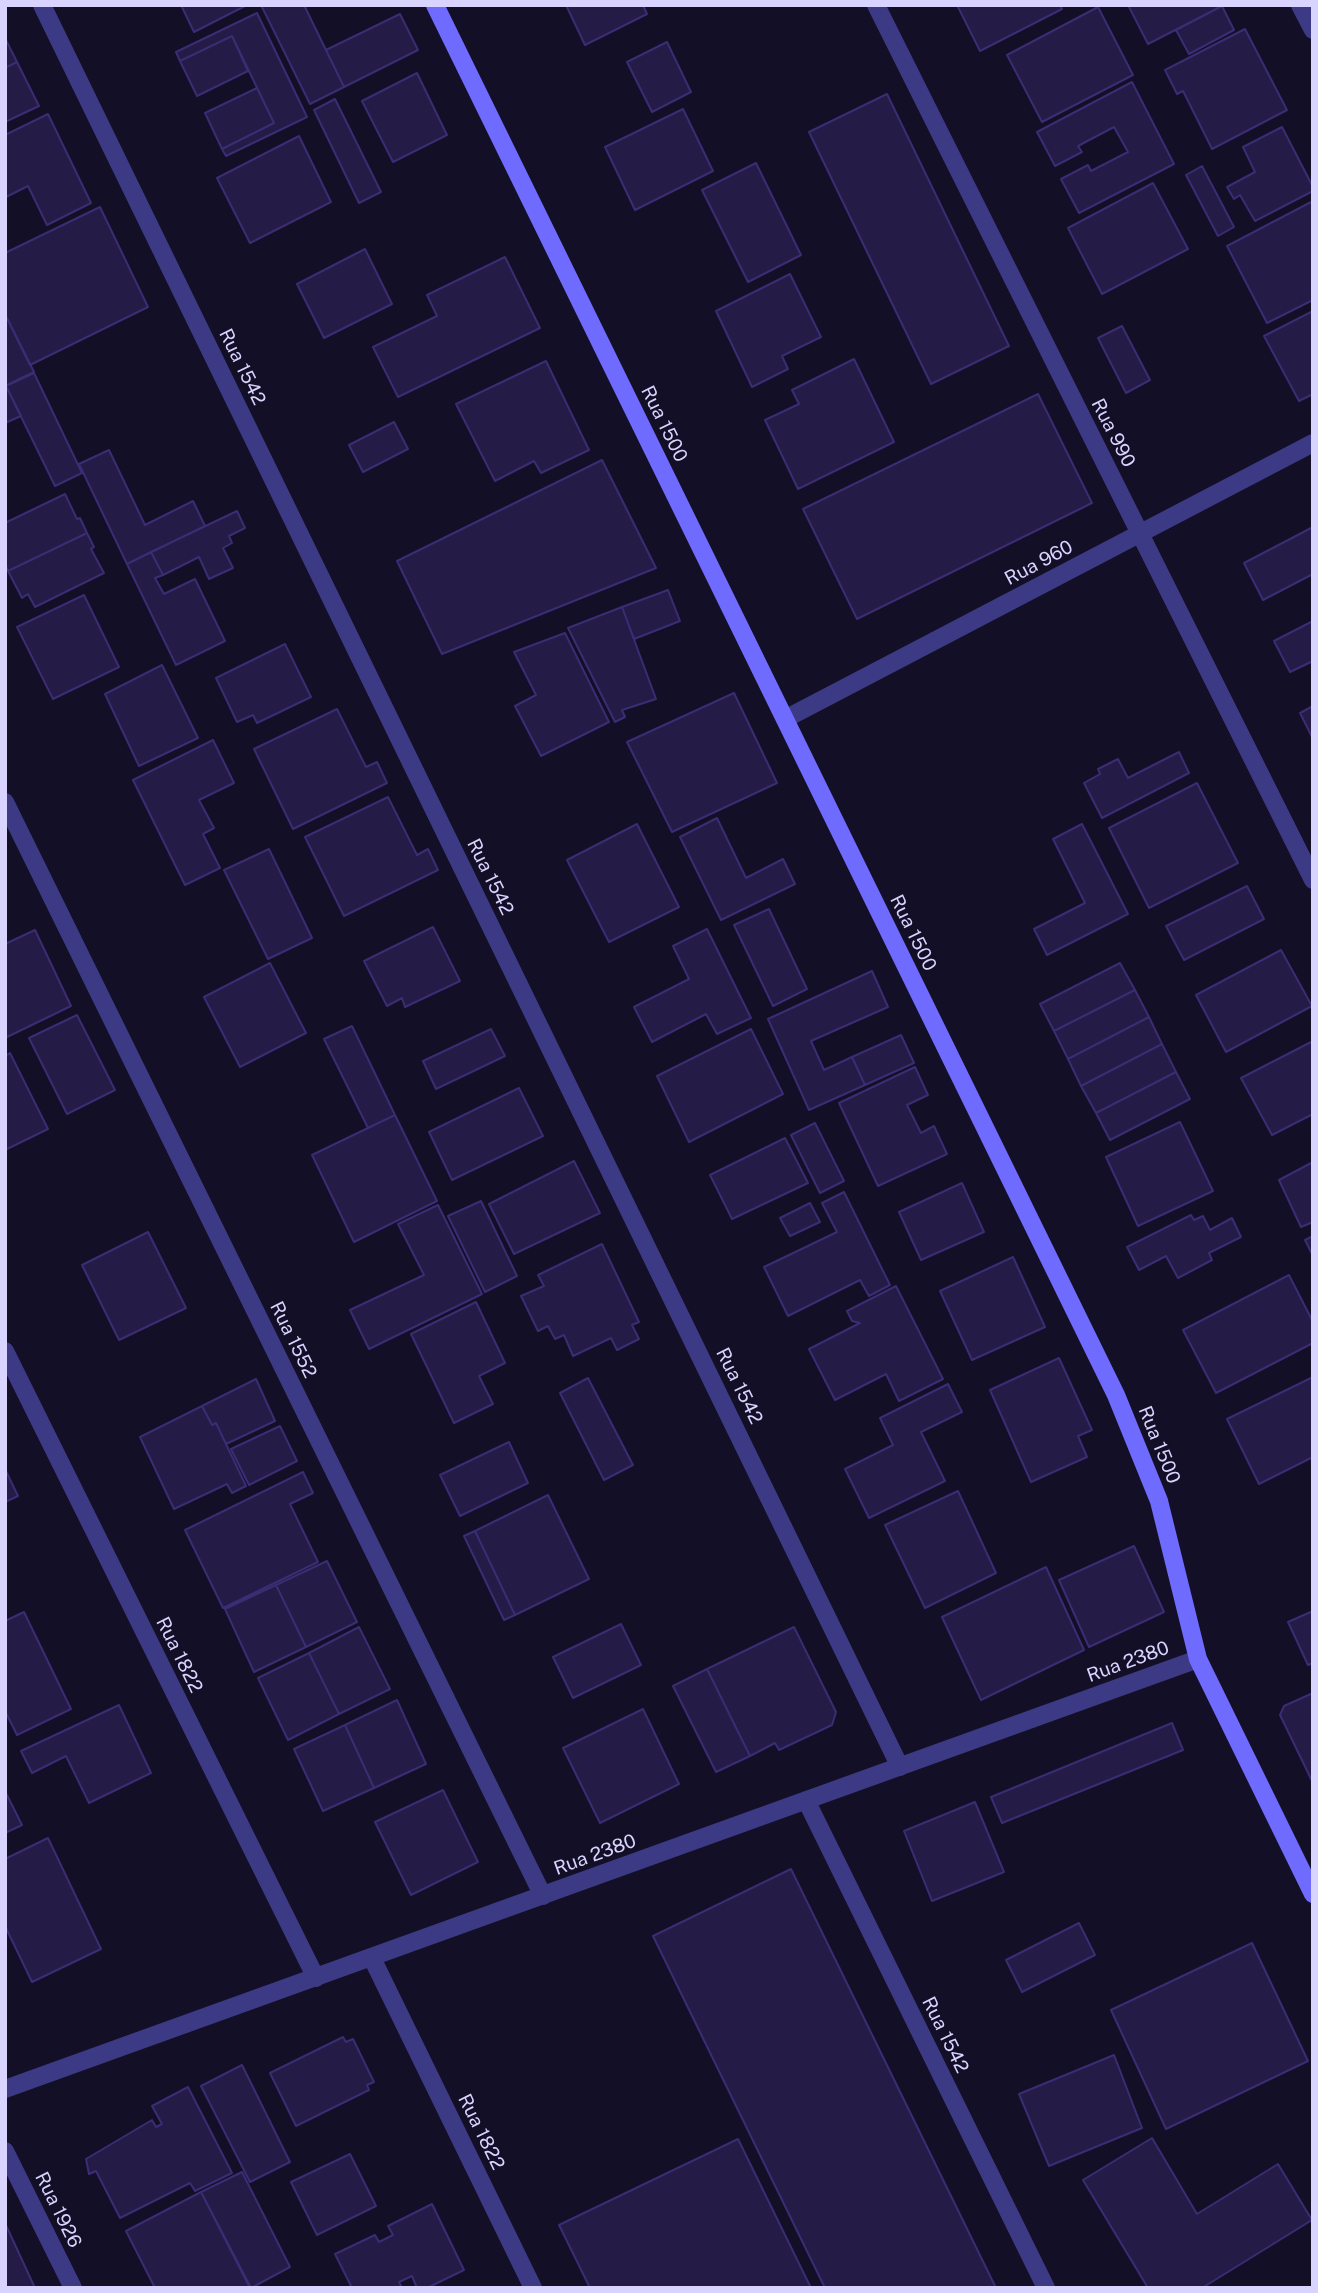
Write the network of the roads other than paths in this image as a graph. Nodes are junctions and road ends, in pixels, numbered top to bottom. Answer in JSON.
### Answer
{"nodes":[{"id":1,"x":42,"y":5,"type":"edge"},
{"id":2,"x":435,"y":5,"type":"edge"},
{"id":3,"x":876,"y":5,"type":"edge"},
{"id":4,"x":1300,"y":5,"type":"edge"},
{"id":5,"x":1313,"y":30,"type":"edge"},
{"id":6,"x":1313,"y":443,"type":"edge"},
{"id":7,"x":1140,"y":534,"type":"junction"},
{"id":8,"x":785,"y":719,"type":"junction"},
{"id":9,"x":5,"y":802,"type":"edge"},
{"id":10,"x":1313,"y":880,"type":"edge"},
{"id":11,"x":5,"y":1351,"type":"edge"},
{"id":12,"x":1198,"y":1659,"type":"junction"},
{"id":13,"x":900,"y":1767,"type":"junction"},
{"id":14,"x":806,"y":1800,"type":"junction"},
{"id":15,"x":1313,"y":1894,"type":"edge"},
{"id":16,"x":543,"y":1896,"type":"junction"},
{"id":17,"x":372,"y":1958,"type":"junction"},
{"id":18,"x":316,"y":1978,"type":"junction"},
{"id":19,"x":5,"y":2089,"type":"edge"},
{"id":20,"x":5,"y":2151,"type":"edge"},
{"id":21,"x":73,"y":2288,"type":"edge"},
{"id":22,"x":533,"y":2288,"type":"edge"},
{"id":23,"x":1046,"y":2288,"type":"edge"}],
"edges":[{"from":1,"to":13,"type":"street","name":"Rua 1542"},
{"from":2,"to":8,"type":"street","name":"Rua 1500"},
{"from":3,"to":7,"type":"street","name":"Rua 990"},
{"from":4,"to":5,"type":"street"},
{"from":6,"to":7,"type":"street","name":"Rua 960"},
{"from":7,"to":8,"type":"street","name":"Rua 960"},
{"from":7,"to":10,"type":"street","name":"Rua 990"},
{"from":8,"to":12,"type":"street","name":"Rua 1500"},
{"from":9,"to":16,"type":"street","name":"Rua 1552"},
{"from":11,"to":18,"type":"street","name":"Rua 1822"},
{"from":12,"to":13,"type":"street","name":"Rua 2380"},
{"from":12,"to":15,"type":"street","name":"Rua 1500"},
{"from":13,"to":14,"type":"street","name":"Rua 2380"},
{"from":14,"to":16,"type":"street","name":"Rua 2380"},
{"from":14,"to":23,"type":"street","name":"Rua 1542"},
{"from":16,"to":17,"type":"street","name":"Rua 2380"},
{"from":17,"to":18,"type":"street","name":"Rua 2380"},
{"from":17,"to":22,"type":"street","name":"Rua 1822"},
{"from":18,"to":19,"type":"street","name":"Rua 2380"},
{"from":20,"to":21,"type":"street","name":"Rua 1926"}]}
